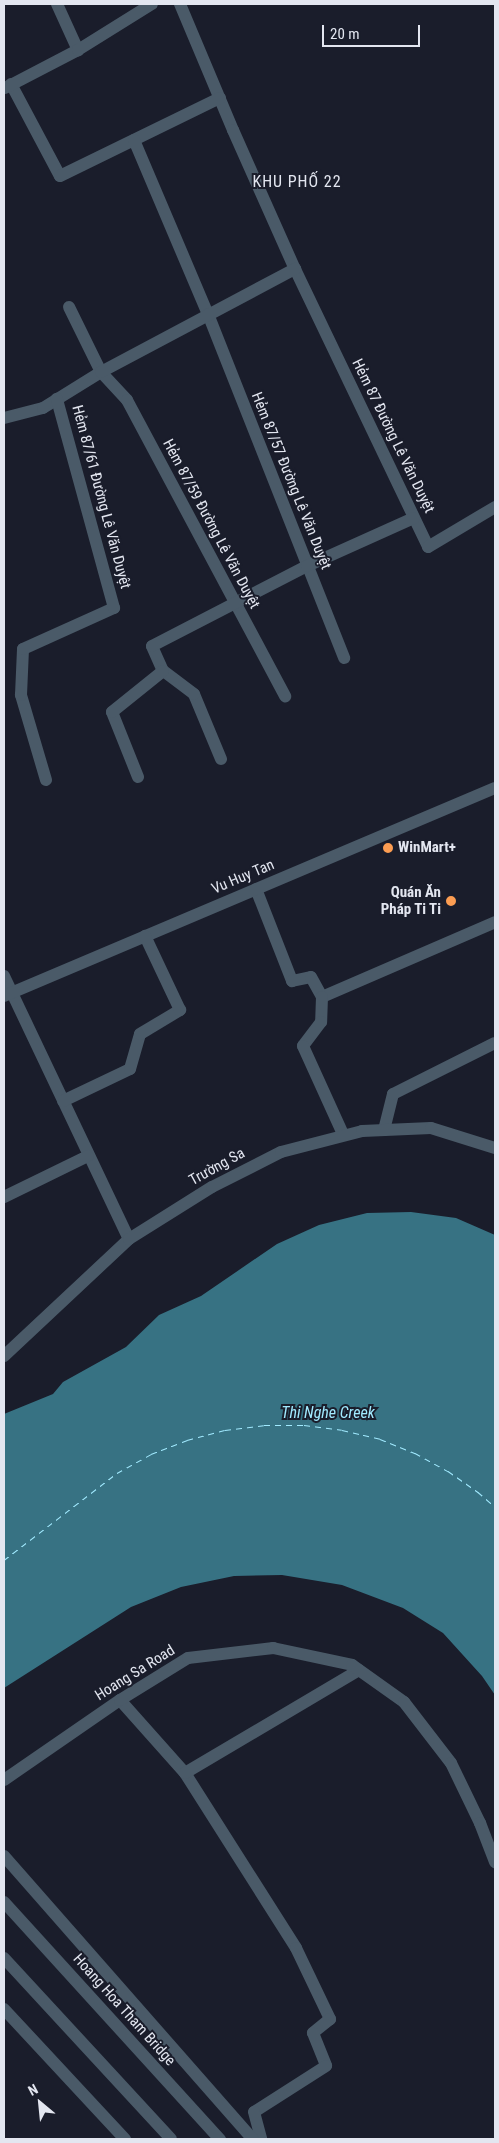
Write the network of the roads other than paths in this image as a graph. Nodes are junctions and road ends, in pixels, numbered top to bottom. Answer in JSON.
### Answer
{"nodes":[{"id":1,"x":58,"y":4,"type":"edge"},
{"id":2,"x":152,"y":4,"type":"edge"},
{"id":3,"x":180,"y":4,"type":"edge"},
{"id":4,"x":78,"y":50,"type":"junction"},
{"id":5,"x":7,"y":86,"type":"edge"},
{"id":6,"x":220,"y":98,"type":"junction"},
{"id":7,"x":134,"y":140,"type":"junction"},
{"id":8,"x":295,"y":269,"type":"junction"},
{"id":9,"x":69,"y":307,"type":"dead end"},
{"id":10,"x":208,"y":314,"type":"junction"},
{"id":11,"x":101,"y":372,"type":"junction"},
{"id":12,"x":57,"y":400,"type":"junction"},
{"id":13,"x":4,"y":418,"type":"edge"},
{"id":14,"x":495,"y":507,"type":"edge"},
{"id":15,"x":414,"y":518,"type":"junction"},
{"id":16,"x":307,"y":566,"type":"junction"},
{"id":17,"x":235,"y":603,"type":"junction"},
{"id":18,"x":344,"y":658,"type":"dead end"},
{"id":19,"x":163,"y":671,"type":"junction"},
{"id":20,"x":285,"y":696,"type":"dead end"},
{"id":21,"x":221,"y":759,"type":"dead end"},
{"id":22,"x":138,"y":777,"type":"dead end"},
{"id":23,"x":46,"y":780,"type":"dead end"},
{"id":24,"x":495,"y":788,"type":"edge"},
{"id":25,"x":256,"y":889,"type":"junction"},
{"id":26,"x":495,"y":922,"type":"edge"},
{"id":27,"x":145,"y":936,"type":"junction"},
{"id":28,"x":4,"y":976,"type":"edge"},
{"id":29,"x":8,"y":994,"type":"edge"},
{"id":30,"x":322,"y":997,"type":"junction"},
{"id":31,"x":495,"y":1043,"type":"edge"},
{"id":32,"x":63,"y":1101,"type":"junction"},
{"id":33,"x":384,"y":1130,"type":"junction"},
{"id":34,"x":342,"y":1134,"type":"junction"},
{"id":35,"x":495,"y":1148,"type":"edge"},
{"id":36,"x":88,"y":1156,"type":"junction"},
{"id":37,"x":4,"y":1197,"type":"edge"},
{"id":38,"x":129,"y":1239,"type":"junction"},
{"id":39,"x":4,"y":1356,"type":"edge"},
{"id":40,"x":359,"y":1670,"type":"junction"},
{"id":41,"x":120,"y":1700,"type":"junction"},
{"id":42,"x":186,"y":1774,"type":"junction"},
{"id":43,"x":4,"y":1780,"type":"edge"},
{"id":44,"x":4,"y":1856,"type":"edge"},
{"id":45,"x":495,"y":1862,"type":"edge"},
{"id":46,"x":4,"y":1902,"type":"edge"},
{"id":47,"x":4,"y":1958,"type":"edge"},
{"id":48,"x":4,"y":2009,"type":"edge"},
{"id":49,"x":125,"y":2139,"type":"edge"},
{"id":50,"x":171,"y":2139,"type":"edge"},
{"id":51,"x":220,"y":2139,"type":"edge"},
{"id":52,"x":253,"y":2139,"type":"edge"},
{"id":53,"x":261,"y":2139,"type":"edge"}],
"edges":[{"from":1,"to":4,"type":"street"},
{"from":2,"to":4,"type":"street"},
{"from":3,"to":6,"type":"street","name":"Hẻm 87 Đường Lê Văn Duyệt"},
{"from":4,"to":5,"type":"street"},
{"from":5,"to":7,"type":"street"},
{"from":6,"to":7,"type":"street"},
{"from":6,"to":8,"type":"street","name":"Hẻm 87 Đường Lê Văn Duyệt"},
{"from":7,"to":10,"type":"street","name":"Hẻm 87/57 Đường Lê Văn Duyệt"},
{"from":8,"to":10,"type":"street"},
{"from":8,"to":15,"type":"street","name":"Hẻm 87 Đường Lê Văn Duyệt"},
{"from":9,"to":11,"type":"street","name":"Hẻm 87/59 Đường Lê Văn Duyệt"},
{"from":10,"to":11,"type":"street"},
{"from":10,"to":16,"type":"street","name":"Hẻm 87/57 Đường Lê Văn Duyệt"},
{"from":11,"to":12,"type":"street"},
{"from":11,"to":17,"type":"street","name":"Hẻm 87/59 Đường Lê Văn Duyệt"},
{"from":12,"to":13,"type":"street"},
{"from":12,"to":23,"type":"street","name":"Hẻm 87/61 Đường Lê Văn Duyệt"},
{"from":14,"to":15,"type":"street","name":"Hẻm 87 Đường Lê Văn Duyệt"},
{"from":15,"to":16,"type":"street"},
{"from":16,"to":17,"type":"street"},
{"from":16,"to":18,"type":"street","name":"Hẻm 87/57 Đường Lê Văn Duyệt"},
{"from":17,"to":19,"type":"street"},
{"from":17,"to":20,"type":"street","name":"Hẻm 87/59 Đường Lê Văn Duyệt"},
{"from":19,"to":21,"type":"street"},
{"from":19,"to":22,"type":"street"},
{"from":24,"to":25,"type":"street","name":"Vu Huy Tan"},
{"from":25,"to":27,"type":"street","name":"Vu Huy Tan"},
{"from":25,"to":30,"type":"street"},
{"from":26,"to":30,"type":"street"},
{"from":27,"to":29,"type":"street","name":"Vu Huy Tan"},
{"from":27,"to":32,"type":"street"},
{"from":28,"to":29,"type":"street"},
{"from":29,"to":32,"type":"street"},
{"from":30,"to":34,"type":"street"},
{"from":31,"to":33,"type":"street"},
{"from":32,"to":36,"type":"street"},
{"from":33,"to":34,"type":"street","name":"Trường Sa"},
{"from":33,"to":35,"type":"street","name":"Trường Sa"},
{"from":34,"to":38,"type":"street","name":"Trường Sa"},
{"from":36,"to":37,"type":"street"},
{"from":36,"to":38,"type":"street"},
{"from":38,"to":39,"type":"street","name":"Trường Sa"},
{"from":40,"to":41,"type":"street","name":"Hoang Sa Road"},
{"from":40,"to":42,"type":"street"},
{"from":40,"to":45,"type":"street","name":"Hoang Sa Road"},
{"from":41,"to":42,"type":"street"},
{"from":41,"to":43,"type":"street","name":"Hoang Sa Road"},
{"from":42,"to":53,"type":"street"},
{"from":44,"to":52,"type":"street"},
{"from":46,"to":51,"type":"street","name":"Hoang Hoa Tham Bridge"},
{"from":47,"to":50,"type":"street"},
{"from":48,"to":49,"type":"street"}]}
